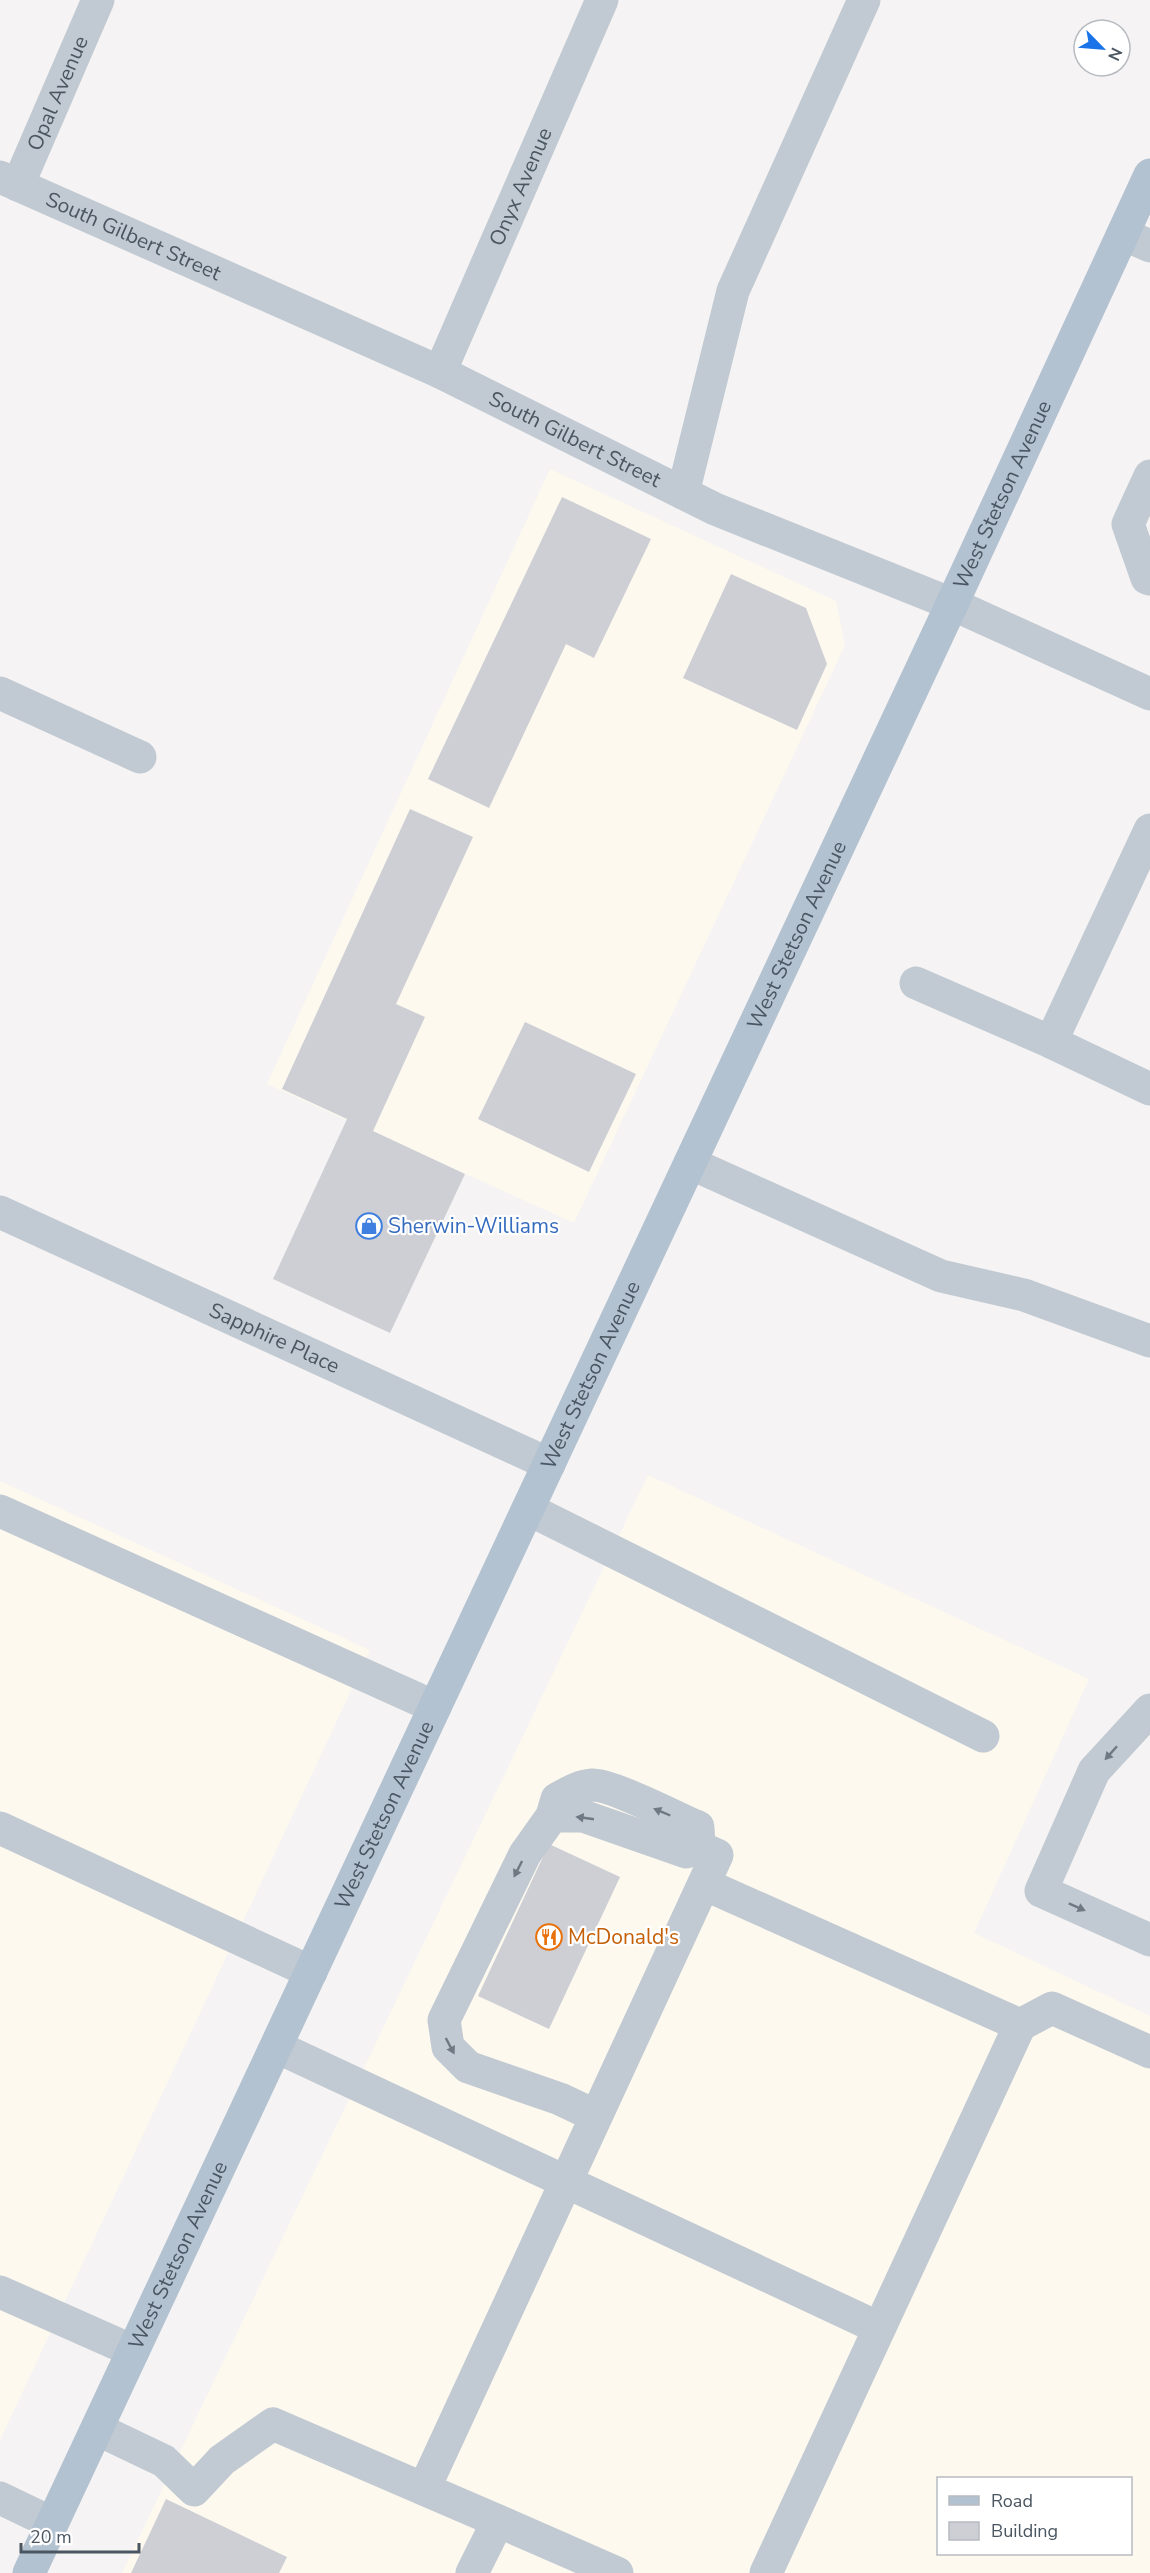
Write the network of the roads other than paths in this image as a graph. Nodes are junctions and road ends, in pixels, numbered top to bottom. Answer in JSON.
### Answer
{"nodes":[{"id":1,"x":98,"y":0,"type":"edge"},
{"id":2,"x":602,"y":0,"type":"edge"},
{"id":3,"x":864,"y":0,"type":"edge"},
{"id":4,"x":1150,"y":175,"type":"edge"},
{"id":5,"x":9,"y":181,"type":"edge"},
{"id":6,"x":1136,"y":240,"type":"edge"},
{"id":7,"x":440,"y":372,"type":"junction"},
{"id":8,"x":1150,"y":476,"type":"edge"},
{"id":9,"x":683,"y":493,"type":"junction"},
{"id":10,"x":1150,"y":579,"type":"edge"},
{"id":11,"x":952,"y":604,"type":"junction"},
{"id":12,"x":0,"y":693,"type":"edge"},
{"id":13,"x":1150,"y":694,"type":"edge"},
{"id":14,"x":140,"y":757,"type":"dead end"},
{"id":15,"x":1150,"y":832,"type":"edge"},
{"id":16,"x":916,"y":983,"type":"dead end"},
{"id":17,"x":1050,"y":1042,"type":"junction"},
{"id":18,"x":1150,"y":1089,"type":"edge"},
{"id":19,"x":690,"y":1162,"type":"junction"},
{"id":20,"x":0,"y":1212,"type":"edge"},
{"id":21,"x":1150,"y":1341,"type":"edge"},
{"id":22,"x":549,"y":1464,"type":"junction"},
{"id":23,"x":528,"y":1509,"type":"junction"},
{"id":24,"x":0,"y":1511,"type":"edge"},
{"id":25,"x":435,"y":1707,"type":"junction"},
{"id":26,"x":1150,"y":1710,"type":"edge"},
{"id":27,"x":983,"y":1736,"type":"dead end"},
{"id":28,"x":0,"y":1828,"type":"edge"},
{"id":29,"x":707,"y":1862,"type":"junction"},
{"id":30,"x":1150,"y":1940,"type":"edge"},
{"id":31,"x":311,"y":1972,"type":"junction"},
{"id":32,"x":1020,"y":2025,"type":"junction"},
{"id":33,"x":277,"y":2047,"type":"junction"},
{"id":34,"x":1150,"y":2052,"type":"edge"},
{"id":35,"x":596,"y":2116,"type":"junction"},
{"id":36,"x":565,"y":2181,"type":"junction"},
{"id":37,"x":3,"y":2301,"type":"edge"},
{"id":38,"x":879,"y":2328,"type":"junction"},
{"id":39,"x":133,"y":2351,"type":"junction"},
{"id":40,"x":96,"y":2428,"type":"junction"},
{"id":41,"x":424,"y":2489,"type":"junction"},
{"id":42,"x":0,"y":2498,"type":"edge"},
{"id":43,"x":498,"y":2521,"type":"junction"},
{"id":44,"x":52,"y":2523,"type":"junction"},
{"id":45,"x":557,"y":2561,"type":"edge"},
{"id":46,"x":29,"y":2573,"type":"edge"},
{"id":47,"x":472,"y":2573,"type":"edge"},
{"id":48,"x":616,"y":2573,"type":"edge"},
{"id":49,"x":766,"y":2573,"type":"edge"}],
"edges":[{"from":1,"to":5,"type":"street","name":"Opal Avenue"},
{"from":2,"to":7,"type":"street","name":"Onyx Avenue"},
{"from":3,"to":9,"type":"street"},
{"from":4,"to":6,"type":"main road","name":"West Stetson Avenue"},
{"from":5,"to":7,"type":"street","name":"South Gilbert Street"},
{"from":6,"to":11,"type":"main road","name":"West Stetson Avenue"},
{"from":7,"to":9,"type":"street","name":"South Gilbert Street"},
{"from":8,"to":10,"type":"street"},
{"from":9,"to":11,"type":"street","name":"South Gilbert Street"},
{"from":11,"to":13,"type":"street","name":"South Gilbert Street"},
{"from":11,"to":19,"type":"main road","name":"West Stetson Avenue"},
{"from":12,"to":14,"type":"street"},
{"from":15,"to":17,"type":"street"},
{"from":16,"to":17,"type":"street"},
{"from":17,"to":18,"type":"street"},
{"from":19,"to":21,"type":"street"},
{"from":19,"to":22,"type":"main road","name":"West Stetson Avenue"},
{"from":20,"to":22,"type":"street","name":"Sapphire Place"},
{"from":22,"to":23,"type":"main road","name":"West Stetson Avenue"},
{"from":23,"to":25,"type":"main road","name":"West Stetson Avenue"},
{"from":23,"to":27,"type":"street"},
{"from":24,"to":25,"type":"street"},
{"from":25,"to":31,"type":"main road","name":"West Stetson Avenue"},
{"from":26,"to":30,"type":"street","one_way":true},
{"from":28,"to":31,"type":"street"},
{"from":29,"to":32,"type":"street"},
{"from":29,"to":35,"type":"street"},
{"from":29,"to":35,"type":"street","one_way":true},
{"from":31,"to":33,"type":"main road","name":"West Stetson Avenue"},
{"from":32,"to":34,"type":"street"},
{"from":32,"to":38,"type":"street"},
{"from":33,"to":36,"type":"street"},
{"from":33,"to":39,"type":"main road","name":"West Stetson Avenue"},
{"from":35,"to":36,"type":"street"},
{"from":36,"to":38,"type":"street"},
{"from":36,"to":41,"type":"street"},
{"from":37,"to":39,"type":"street"},
{"from":38,"to":49,"type":"street"},
{"from":39,"to":40,"type":"main road","name":"West Stetson Avenue"},
{"from":40,"to":41,"type":"street"},
{"from":40,"to":44,"type":"main road","name":"West Stetson Avenue"},
{"from":41,"to":43,"type":"street"},
{"from":42,"to":44,"type":"street"},
{"from":43,"to":45,"type":"street"},
{"from":43,"to":47,"type":"street"},
{"from":44,"to":46,"type":"main road","name":"West Stetson Avenue"},
{"from":45,"to":48,"type":"street"}]}
